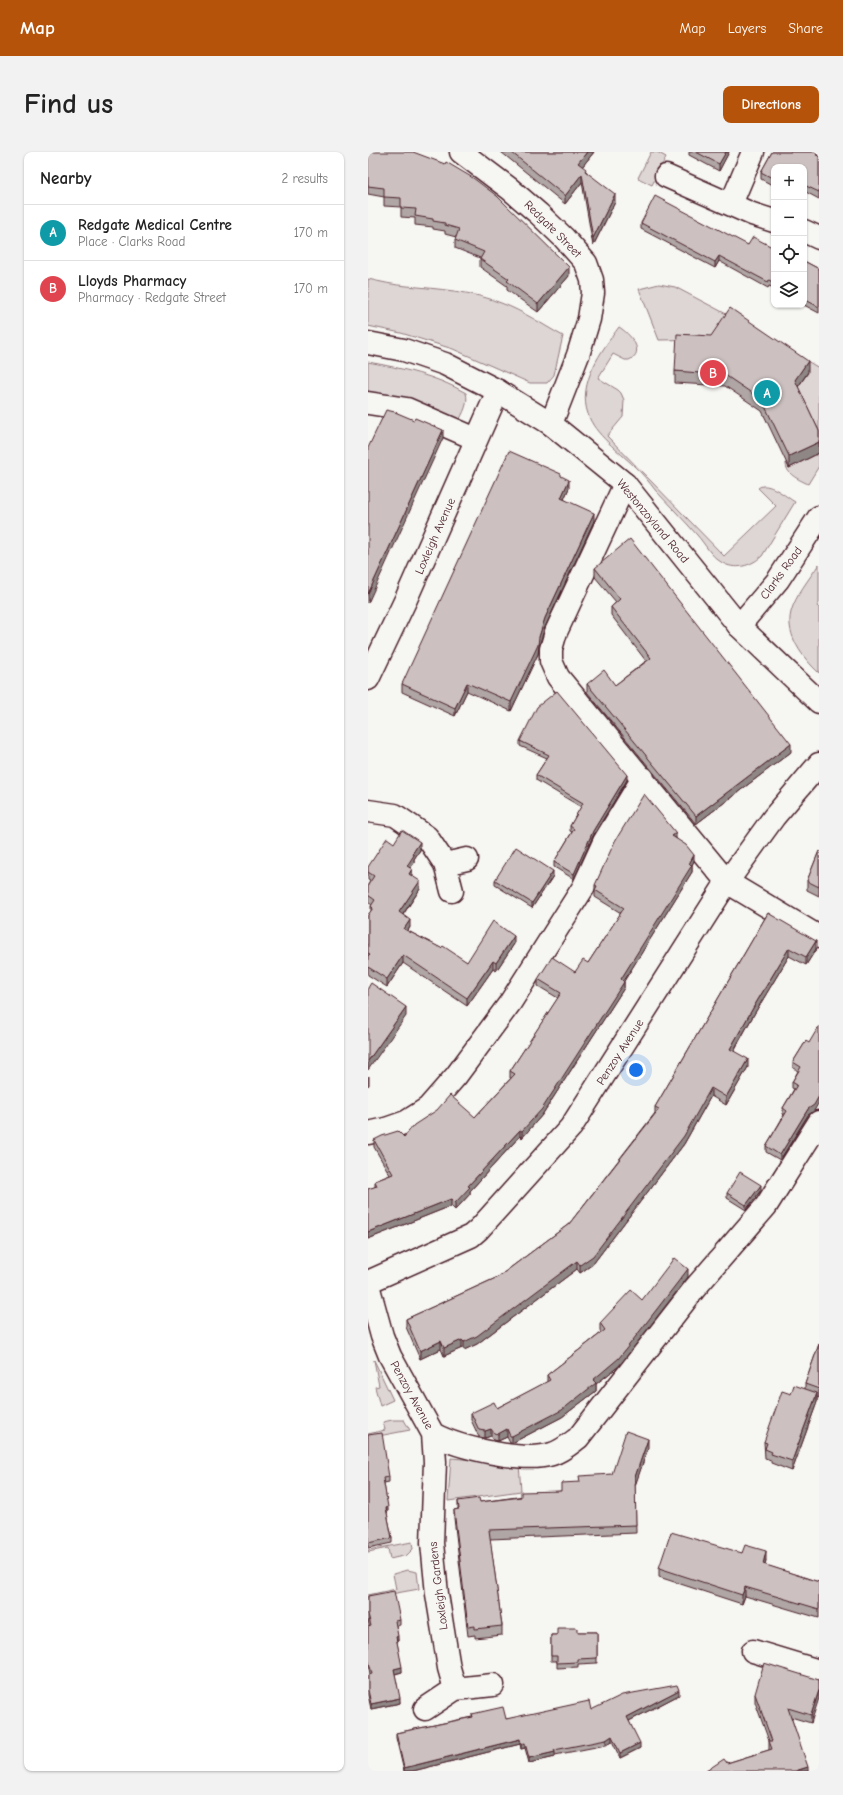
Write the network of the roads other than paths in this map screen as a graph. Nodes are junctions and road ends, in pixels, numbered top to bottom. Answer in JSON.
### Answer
{"nodes":[{"id":1,"x":461,"y":152,"type":"edge"},
{"id":2,"x":752,"y":152,"type":"edge"},
{"id":3,"x":666,"y":176,"type":"dead end"},
{"id":4,"x":731,"y":204,"type":"junction"},
{"id":5,"x":771,"y":220,"type":"edge"},
{"id":6,"x":807,"y":232,"type":"edge"},
{"id":7,"x":819,"y":238,"type":"edge"},
{"id":8,"x":368,"y":343,"type":"edge"},
{"id":9,"x":498,"y":391,"type":"junction"},
{"id":10,"x":368,"y":403,"type":"edge"},
{"id":11,"x":551,"y":424,"type":"junction"},
{"id":12,"x":476,"y":439,"type":"junction"},
{"id":13,"x":625,"y":484,"type":"junction"},
{"id":14,"x":819,"y":517,"type":"edge"},
{"id":15,"x":739,"y":626,"type":"junction"},
{"id":16,"x":368,"y":680,"type":"edge"},
{"id":17,"x":819,"y":702,"type":"edge"},
{"id":18,"x":819,"y":764,"type":"edge"},
{"id":19,"x":643,"y":778,"type":"junction"},
{"id":20,"x":368,"y":811,"type":"edge"},
{"id":21,"x":467,"y":859,"type":"dead end"},
{"id":22,"x":445,"y":864,"type":"junction"},
{"id":23,"x":727,"y":882,"type":"junction"},
{"id":24,"x":452,"y":891,"type":"dead end"},
{"id":25,"x":819,"y":937,"type":"edge"},
{"id":26,"x":819,"y":1122,"type":"edge"},
{"id":27,"x":368,"y":1133,"type":"edge"},
{"id":28,"x":368,"y":1283,"type":"edge"},
{"id":29,"x":433,"y":1434,"type":"junction"},
{"id":30,"x":753,"y":1651,"type":"dead end"},
{"id":31,"x":819,"y":1671,"type":"edge"},
{"id":32,"x":493,"y":1685,"type":"dead end"},
{"id":33,"x":455,"y":1689,"type":"junction"},
{"id":34,"x":425,"y":1709,"type":"dead end"}],
"edges":[{"from":1,"to":11,"type":"street","name":"Redgate Street"},
{"from":2,"to":4,"type":"street"},
{"from":3,"to":4,"type":"street"},
{"from":4,"to":5,"type":"street"},
{"from":6,"to":7,"type":"street"},
{"from":8,"to":9,"type":"street","name":"Westonzoyland Road"},
{"from":9,"to":11,"type":"street","name":"Westonzoyland Road"},
{"from":9,"to":12,"type":"street","name":"Loxleigh Avenue"},
{"from":10,"to":12,"type":"street"},
{"from":11,"to":13,"type":"street","name":"Westonzoyland Road"},
{"from":12,"to":16,"type":"street","name":"Loxleigh Avenue"},
{"from":13,"to":15,"type":"street","name":"Westonzoyland Road"},
{"from":13,"to":19,"type":"street"},
{"from":14,"to":15,"type":"street","name":"Clarks Road"},
{"from":15,"to":17,"type":"street","name":"Westonzoyland Road"},
{"from":18,"to":23,"type":"street","name":"Penzoy Avenue"},
{"from":19,"to":23,"type":"street"},
{"from":19,"to":27,"type":"street"},
{"from":20,"to":22,"type":"street"},
{"from":21,"to":22,"type":"street"},
{"from":22,"to":24,"type":"street"},
{"from":23,"to":25,"type":"street"},
{"from":23,"to":28,"type":"street","name":"Penzoy Avenue"},
{"from":26,"to":29,"type":"street","name":"Penzoy Avenue"},
{"from":28,"to":29,"type":"street","name":"Penzoy Avenue"},
{"from":29,"to":33,"type":"street","name":"Loxleigh Gardens"},
{"from":30,"to":31,"type":"street"},
{"from":32,"to":33,"type":"street"},
{"from":33,"to":34,"type":"street"}]}
